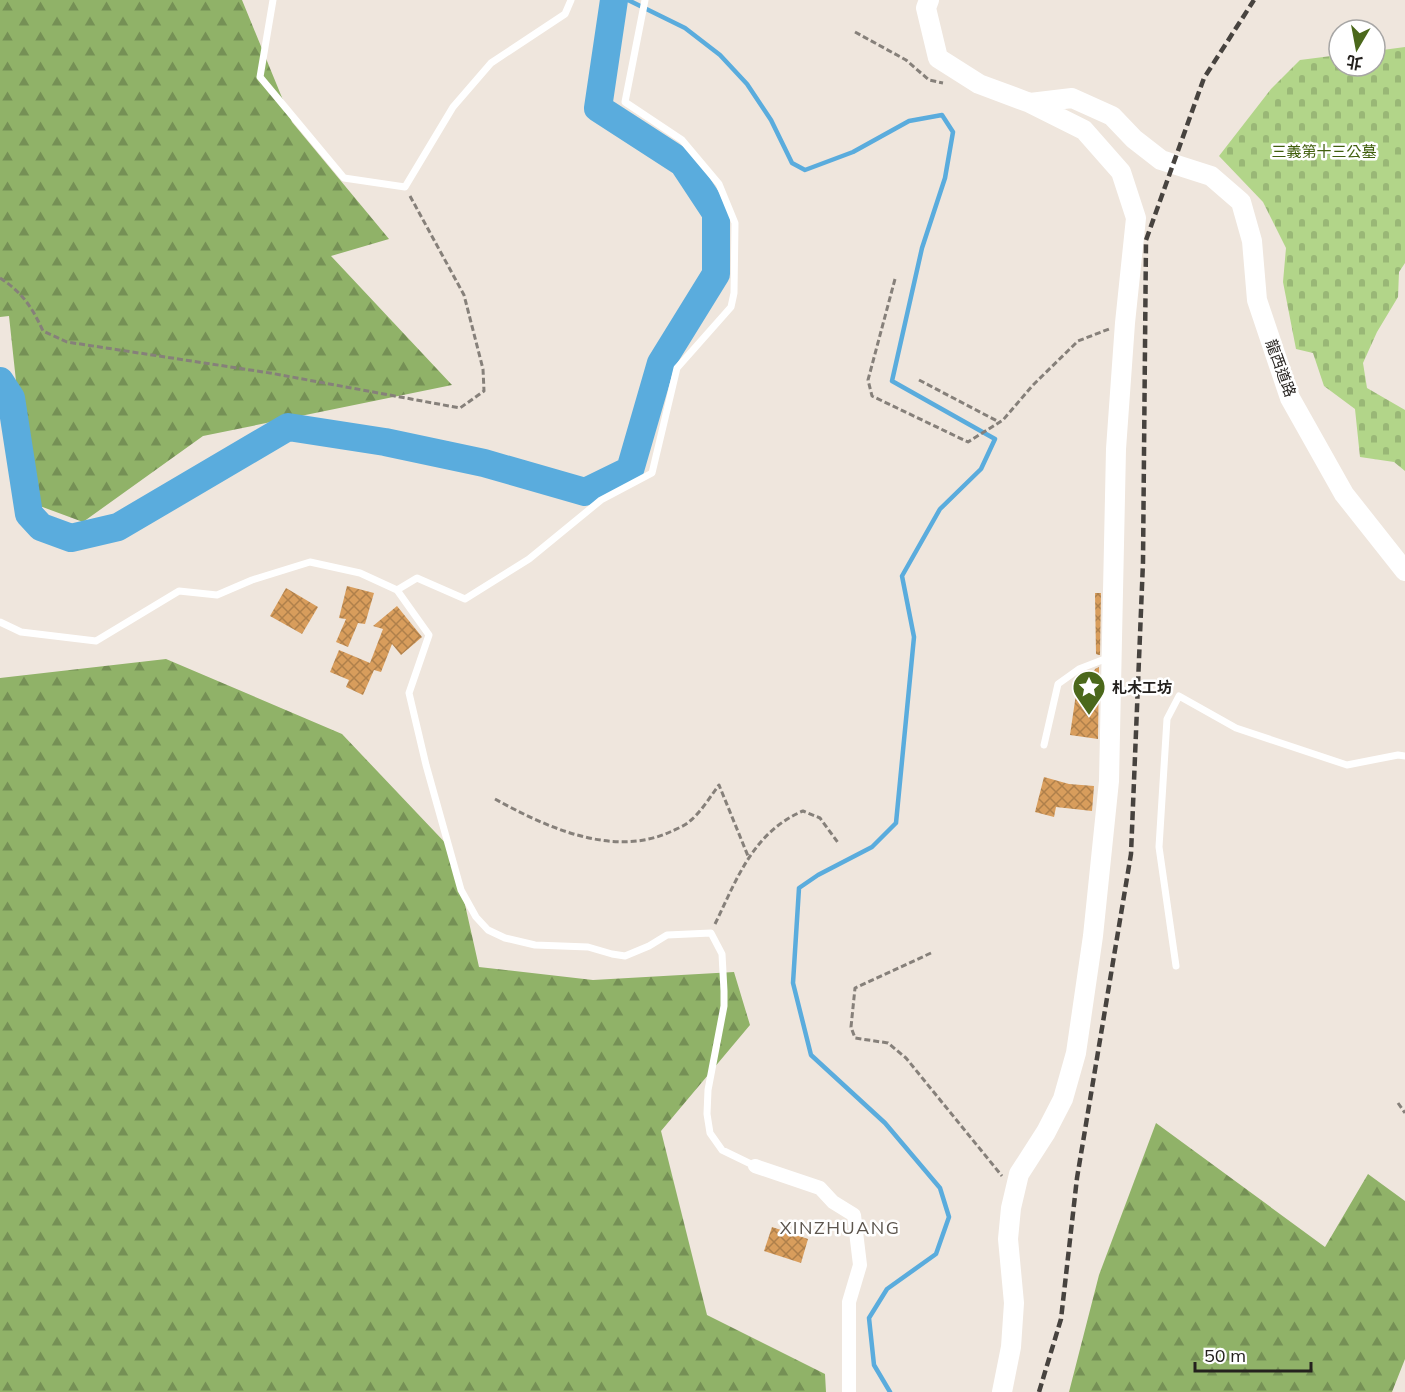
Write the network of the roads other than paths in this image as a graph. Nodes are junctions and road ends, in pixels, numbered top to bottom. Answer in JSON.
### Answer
{"nodes":[{"id":1,"x":273,"y":0,"type":"edge"},
{"id":2,"x":571,"y":0,"type":"edge"},
{"id":3,"x":645,"y":0,"type":"edge"},
{"id":4,"x":929,"y":0,"type":"edge"},
{"id":5,"x":1030,"y":103,"type":"junction"},
{"id":6,"x":1405,"y":571,"type":"edge"},
{"id":7,"x":397,"y":590,"type":"junction"},
{"id":8,"x":0,"y":622,"type":"edge"},
{"id":9,"x":1112,"y":656,"type":"junction"},
{"id":10,"x":1044,"y":745,"type":"dead end"},
{"id":11,"x":1405,"y":756,"type":"edge"},
{"id":12,"x":1176,"y":966,"type":"dead end"},
{"id":13,"x":754,"y":1166,"type":"joint"},
{"id":14,"x":849,"y":1392,"type":"edge"},
{"id":15,"x":1002,"y":1392,"type":"edge"}],
"edges":[{"from":1,"to":2,"type":"lane"},
{"from":3,"to":7,"type":"lane"},
{"from":4,"to":5,"type":"street"},
{"from":5,"to":6,"type":"street","name":"龍西道路"},
{"from":5,"to":9,"type":"street"},
{"from":7,"to":8,"type":"lane"},
{"from":7,"to":13,"type":"lane"},
{"from":9,"to":10,"type":"lane"},
{"from":9,"to":15,"type":"street"},
{"from":11,"to":12,"type":"lane"},
{"from":13,"to":14,"type":"street"}]}
